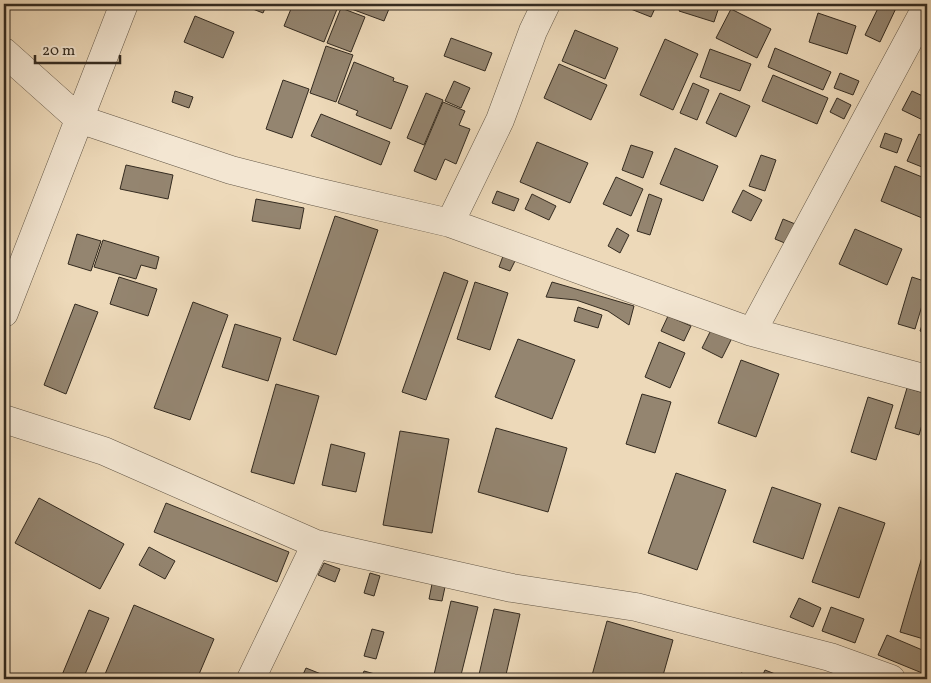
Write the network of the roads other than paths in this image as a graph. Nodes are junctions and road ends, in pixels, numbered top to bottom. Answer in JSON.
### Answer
{"nodes":[{"id":1,"x":124,"y":4,"type":"edge"},
{"id":2,"x":546,"y":4,"type":"edge"},
{"id":3,"x":927,"y":6,"type":"edge"},
{"id":4,"x":4,"y":52,"type":"edge"},
{"id":5,"x":80,"y":119,"type":"junction"},
{"id":6,"x":450,"y":222,"type":"junction"},
{"id":7,"x":4,"y":313,"type":"edge"},
{"id":8,"x":752,"y":332,"type":"junction"},
{"id":9,"x":927,"y":379,"type":"edge"},
{"id":10,"x":4,"y":419,"type":"edge"},
{"id":11,"x":316,"y":544,"type":"junction"},
{"id":12,"x":251,"y":679,"type":"edge"},
{"id":13,"x":891,"y":679,"type":"edge"}],
"edges":[{"from":1,"to":5,"type":"street"},
{"from":2,"to":6,"type":"street"},
{"from":3,"to":8,"type":"street"},
{"from":4,"to":5,"type":"street"},
{"from":5,"to":6,"type":"street"},
{"from":5,"to":7,"type":"street"},
{"from":6,"to":8,"type":"street"},
{"from":8,"to":9,"type":"street"},
{"from":10,"to":11,"type":"street"},
{"from":11,"to":12,"type":"street"},
{"from":11,"to":13,"type":"street"}]}
